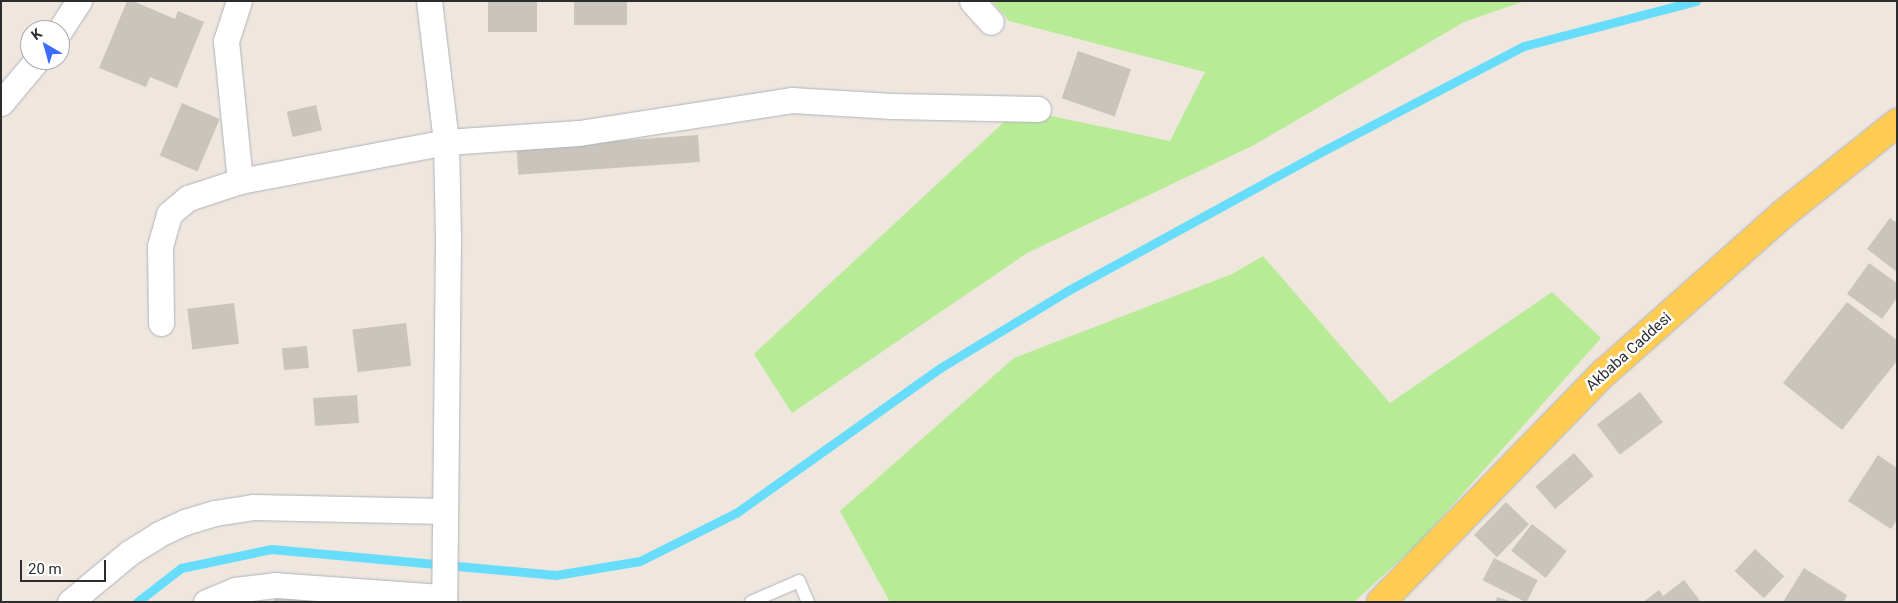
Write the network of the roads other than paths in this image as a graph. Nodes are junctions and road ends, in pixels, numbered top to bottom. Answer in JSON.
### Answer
{"nodes":[{"id":1,"x":79,"y":1,"type":"edge"},
{"id":2,"x":239,"y":1,"type":"edge"},
{"id":3,"x":429,"y":1,"type":"edge"},
{"id":4,"x":972,"y":1,"type":"edge"},
{"id":5,"x":67,"y":20,"type":"edge"},
{"id":6,"x":991,"y":22,"type":"dead end"},
{"id":7,"x":29,"y":70,"type":"edge"},
{"id":8,"x":1,"y":103,"type":"edge"},
{"id":9,"x":1038,"y":109,"type":"dead end"},
{"id":10,"x":1897,"y":123,"type":"edge"},
{"id":11,"x":446,"y":142,"type":"junction"},
{"id":12,"x":240,"y":181,"type":"junction"},
{"id":13,"x":161,"y":322,"type":"dead end"},
{"id":14,"x":444,"y":513,"type":"junction"},
{"id":15,"x":443,"y":593,"type":"edge"},
{"id":16,"x":70,"y":602,"type":"edge"},
{"id":17,"x":206,"y":602,"type":"edge"},
{"id":18,"x":751,"y":602,"type":"edge"},
{"id":19,"x":808,"y":602,"type":"edge"},
{"id":20,"x":1381,"y":602,"type":"edge"}],
"edges":[{"from":1,"to":5,"type":"street"},
{"from":2,"to":12,"type":"street"},
{"from":3,"to":11,"type":"street"},
{"from":4,"to":6,"type":"street"},
{"from":7,"to":8,"type":"street"},
{"from":9,"to":11,"type":"street"},
{"from":10,"to":20,"type":"main road","name":"Akbaba Caddesi"},
{"from":11,"to":12,"type":"street"},
{"from":11,"to":14,"type":"street"},
{"from":12,"to":13,"type":"street"},
{"from":14,"to":15,"type":"street"},
{"from":14,"to":16,"type":"street"},
{"from":15,"to":17,"type":"street"},
{"from":18,"to":19,"type":"lane"}]}
